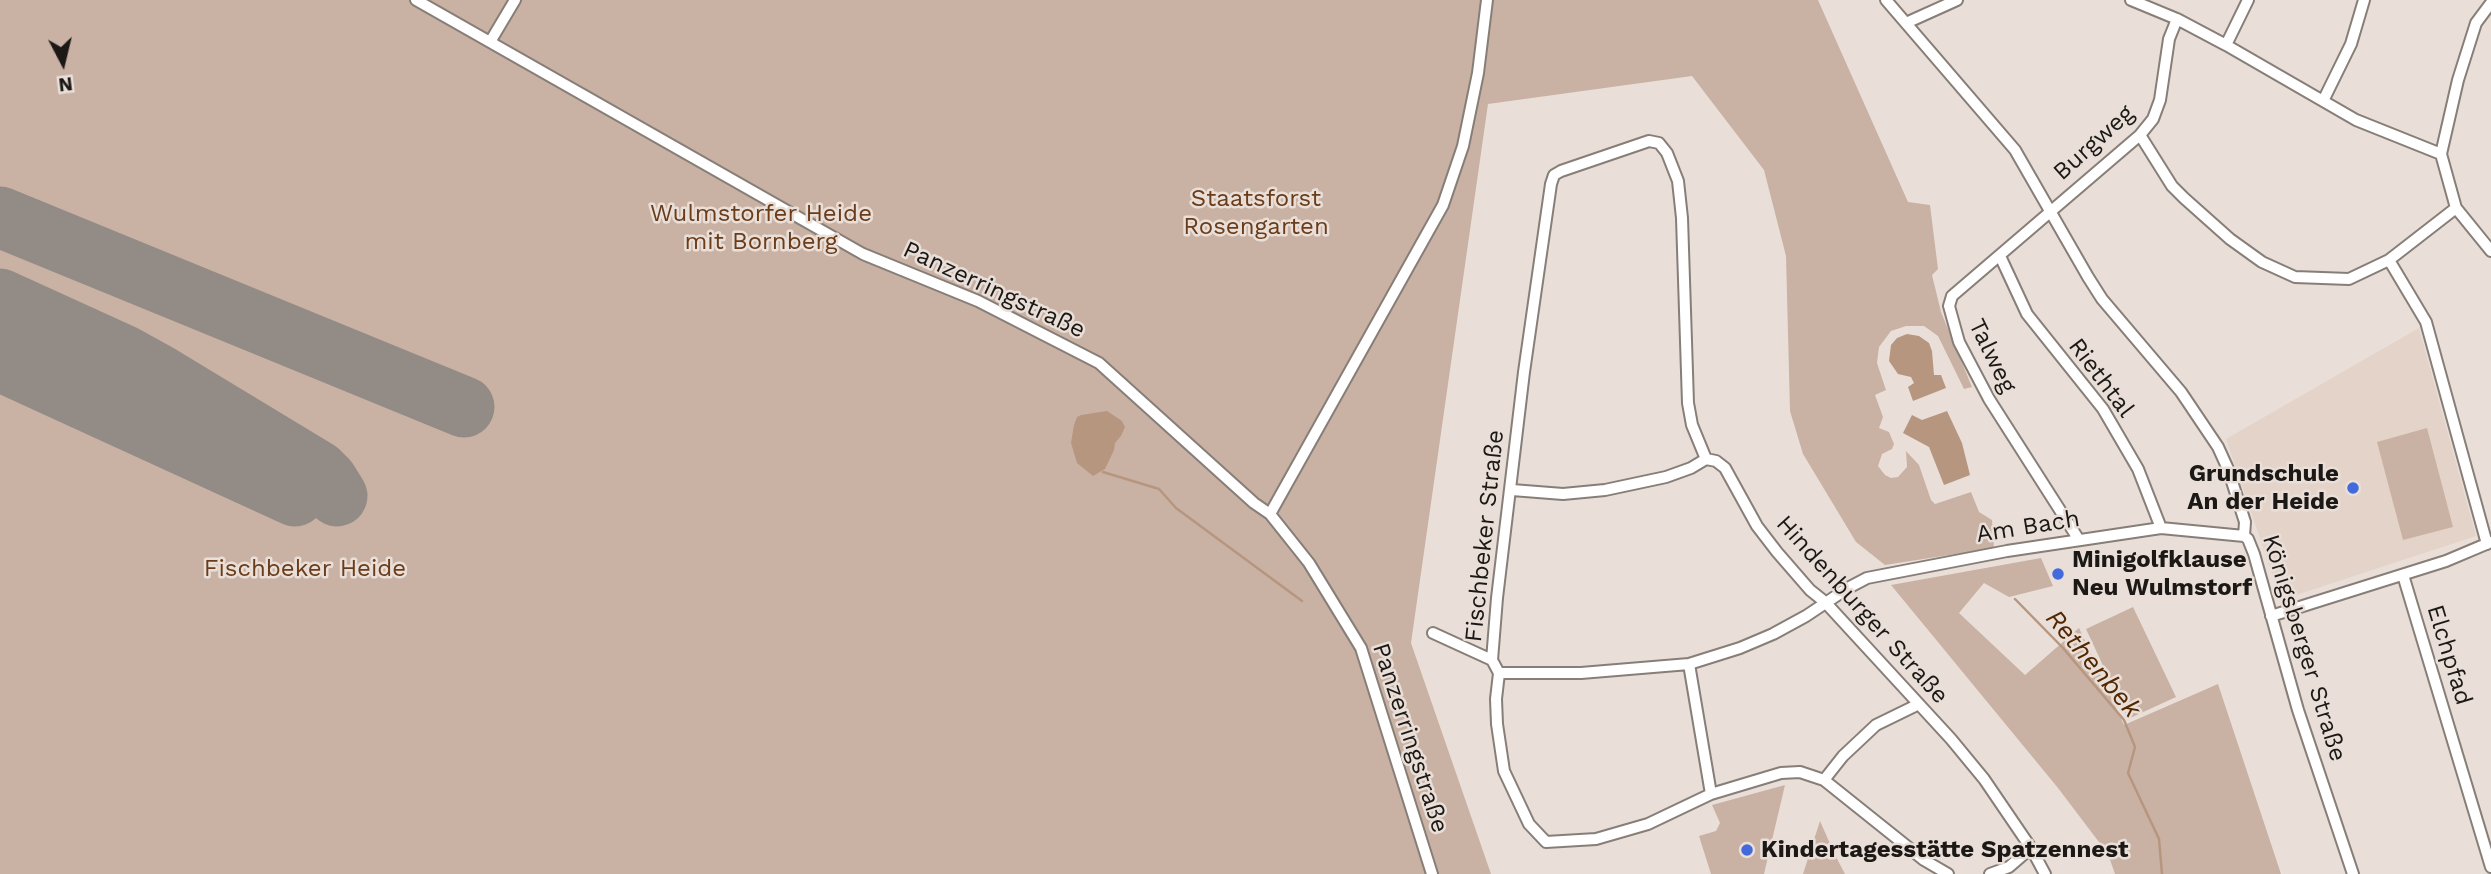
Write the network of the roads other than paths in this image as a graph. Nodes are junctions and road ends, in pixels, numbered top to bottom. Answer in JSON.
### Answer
{"nodes":[{"id":1,"x":416,"y":0,"type":"edge"},
{"id":2,"x":516,"y":0,"type":"edge"},
{"id":3,"x":1487,"y":0,"type":"edge"},
{"id":4,"x":1886,"y":0,"type":"edge"},
{"id":5,"x":1957,"y":0,"type":"edge"},
{"id":6,"x":2131,"y":0,"type":"edge"},
{"id":7,"x":2248,"y":0,"type":"edge"},
{"id":8,"x":2364,"y":0,"type":"edge"},
{"id":9,"x":2491,"y":3,"type":"edge"},
{"id":10,"x":2177,"y":19,"type":"junction"},
{"id":11,"x":1906,"y":23,"type":"junction"},
{"id":12,"x":490,"y":42,"type":"junction"},
{"id":13,"x":2226,"y":45,"type":"junction"},
{"id":14,"x":2323,"y":101,"type":"junction"},
{"id":15,"x":2140,"y":135,"type":"junction"},
{"id":16,"x":2441,"y":154,"type":"junction"},
{"id":17,"x":2456,"y":208,"type":"junction"},
{"id":18,"x":2050,"y":211,"type":"junction"},
{"id":19,"x":2491,"y":251,"type":"edge"},
{"id":20,"x":2000,"y":257,"type":"junction"},
{"id":21,"x":2389,"y":260,"type":"junction"},
{"id":22,"x":1706,"y":460,"type":"junction"},
{"id":23,"x":1512,"y":490,"type":"junction"},
{"id":24,"x":1270,"y":514,"type":"junction"},
{"id":25,"x":2161,"y":528,"type":"junction"},
{"id":26,"x":2244,"y":536,"type":"junction"},
{"id":27,"x":2079,"y":540,"type":"junction"},
{"id":28,"x":2489,"y":543,"type":"edge"},
{"id":29,"x":2403,"y":575,"type":"junction"},
{"id":30,"x":1825,"y":602,"type":"junction"},
{"id":31,"x":2270,"y":617,"type":"junction"},
{"id":32,"x":1433,"y":633,"type":"dead end"},
{"id":33,"x":1492,"y":660,"type":"junction"},
{"id":34,"x":1689,"y":664,"type":"junction"},
{"id":35,"x":1499,"y":673,"type":"junction"},
{"id":36,"x":1919,"y":704,"type":"junction"},
{"id":37,"x":1824,"y":780,"type":"junction"},
{"id":38,"x":1711,"y":794,"type":"junction"},
{"id":39,"x":2031,"y":848,"type":"junction"},
{"id":40,"x":2491,"y":867,"type":"edge"},
{"id":41,"x":1432,"y":874,"type":"edge"},
{"id":42,"x":1948,"y":874,"type":"edge"},
{"id":43,"x":1990,"y":874,"type":"edge"},
{"id":44,"x":2045,"y":874,"type":"edge"},
{"id":45,"x":2353,"y":874,"type":"edge"}],
"edges":[{"from":1,"to":12,"type":"street","name":"Panzerringstraße"},
{"from":2,"to":12,"type":"street"},
{"from":3,"to":24,"type":"street"},
{"from":4,"to":11,"type":"street","name":"Königsberger Straße"},
{"from":5,"to":11,"type":"street"},
{"from":6,"to":10,"type":"street"},
{"from":7,"to":13,"type":"street"},
{"from":8,"to":14,"type":"street"},
{"from":9,"to":16,"type":"street"},
{"from":10,"to":13,"type":"street"},
{"from":10,"to":15,"type":"street","name":"Burgweg"},
{"from":11,"to":18,"type":"street","name":"Königsberger Straße"},
{"from":12,"to":24,"type":"street","name":"Panzerringstraße"},
{"from":13,"to":14,"type":"street"},
{"from":14,"to":16,"type":"street"},
{"from":15,"to":18,"type":"street","name":"Burgweg"},
{"from":15,"to":21,"type":"street"},
{"from":16,"to":17,"type":"street"},
{"from":17,"to":19,"type":"street"},
{"from":17,"to":21,"type":"street"},
{"from":18,"to":20,"type":"street","name":"Talweg"},
{"from":18,"to":26,"type":"street","name":"Königsberger Straße"},
{"from":20,"to":25,"type":"street","name":"Riethtal"},
{"from":20,"to":27,"type":"street","name":"Talweg"},
{"from":21,"to":28,"type":"street"},
{"from":22,"to":23,"type":"street"},
{"from":22,"to":23,"type":"street","name":"Fischbeker Straße"},
{"from":22,"to":30,"type":"street","name":"Hindenburger Straße"},
{"from":23,"to":33,"type":"street","name":"Fischbeker Straße"},
{"from":24,"to":41,"type":"street","name":"Panzerringstraße"},
{"from":25,"to":26,"type":"street","name":"Am Bach"},
{"from":25,"to":27,"type":"street","name":"Am Bach"},
{"from":26,"to":31,"type":"street","name":"Königsberger Straße"},
{"from":27,"to":30,"type":"street","name":"Am Bach"},
{"from":28,"to":29,"type":"street"},
{"from":29,"to":31,"type":"street"},
{"from":29,"to":40,"type":"street","name":"Elchpfad"},
{"from":30,"to":34,"type":"street","name":"Am Bach"},
{"from":30,"to":36,"type":"street","name":"Hindenburger Straße"},
{"from":31,"to":45,"type":"street","name":"Königsberger Straße"},
{"from":32,"to":33,"type":"street"},
{"from":33,"to":35,"type":"street","name":"Fischbeker Straße"},
{"from":34,"to":35,"type":"street","name":"Am Bach"},
{"from":34,"to":38,"type":"street"},
{"from":35,"to":38,"type":"street","name":"Fischbeker Straße"},
{"from":36,"to":37,"type":"street"},
{"from":36,"to":39,"type":"street","name":"Hindenburger Straße"},
{"from":37,"to":38,"type":"street"},
{"from":37,"to":42,"type":"street"},
{"from":39,"to":43,"type":"street"},
{"from":39,"to":44,"type":"street","name":"Hindenburger Straße"}]}
